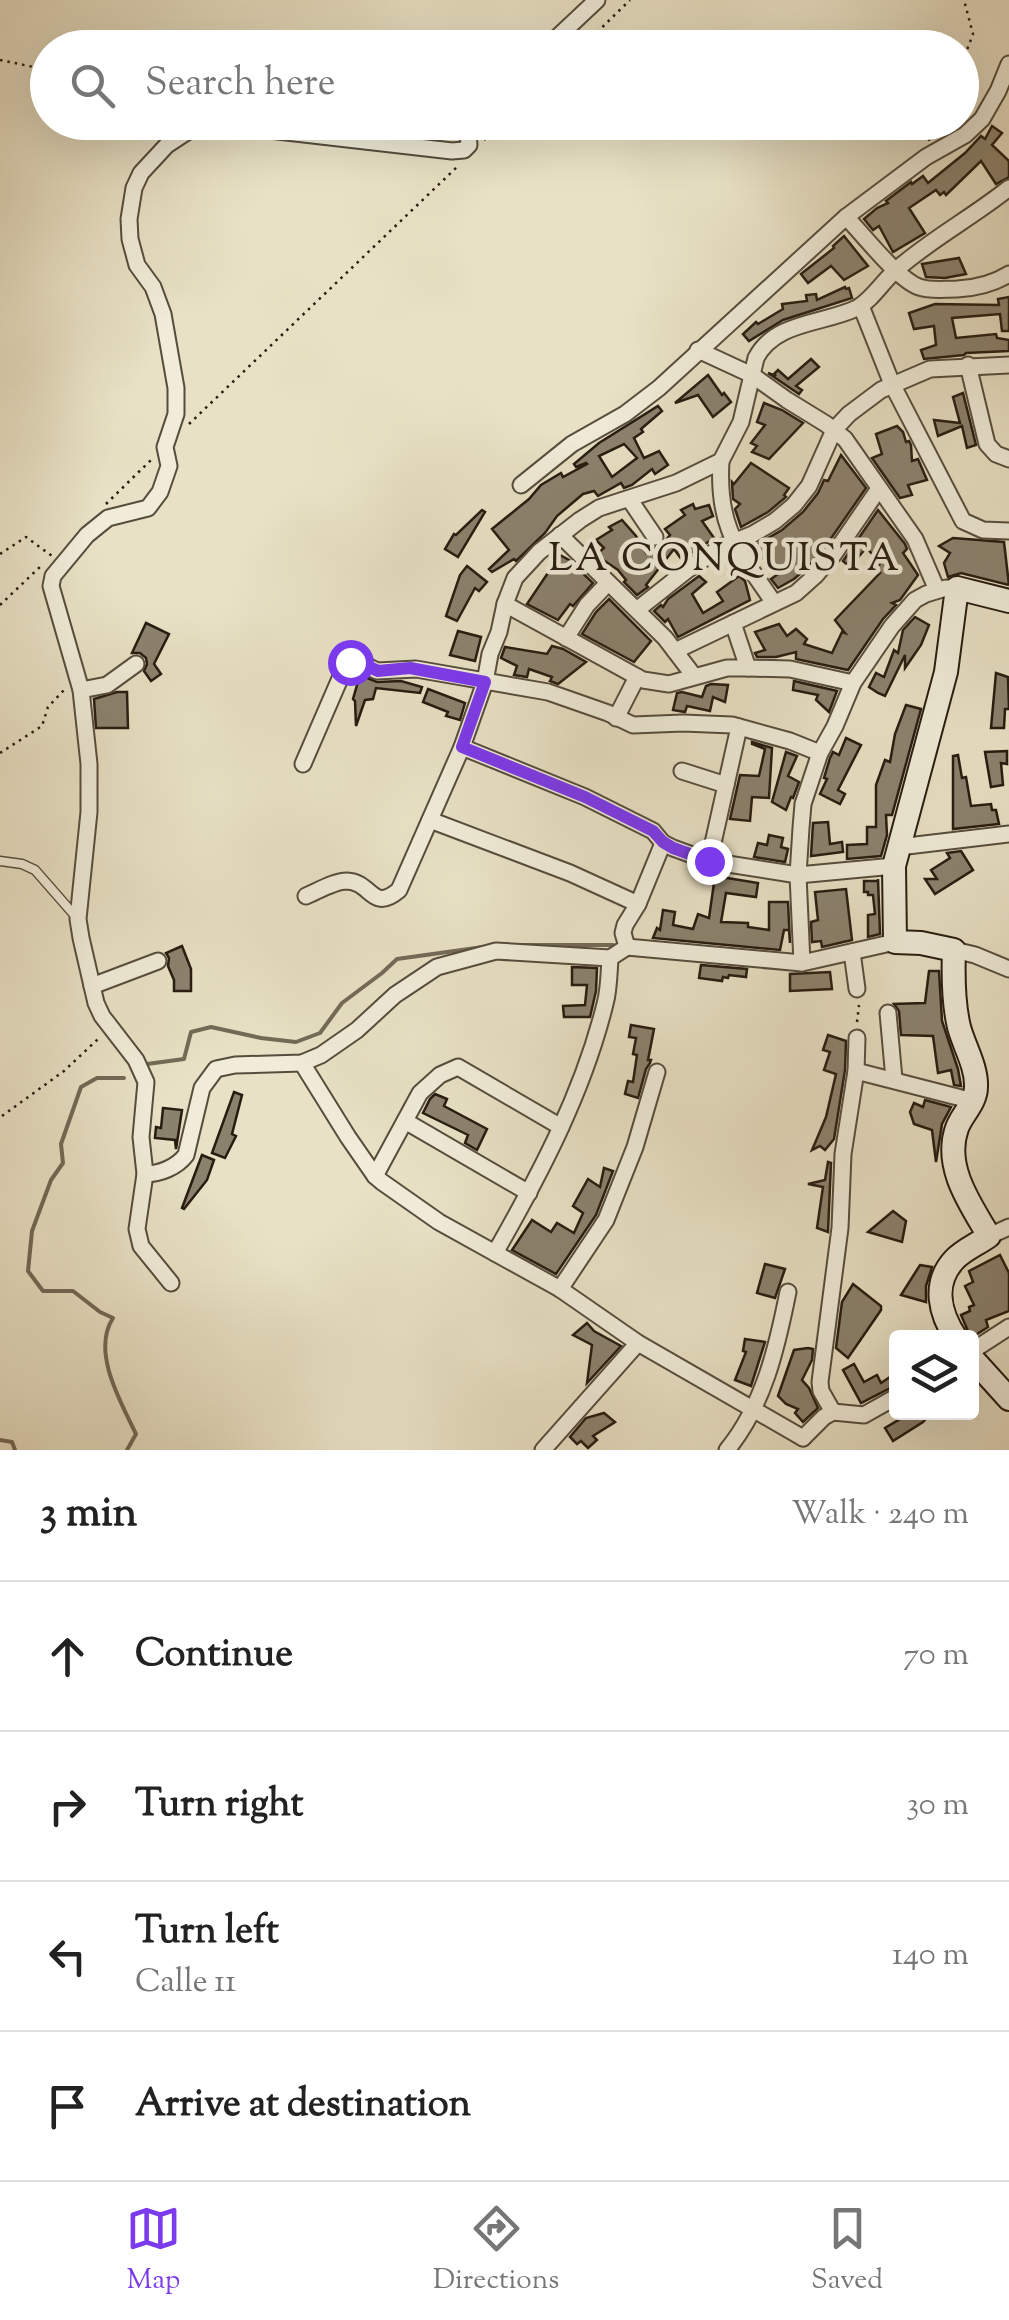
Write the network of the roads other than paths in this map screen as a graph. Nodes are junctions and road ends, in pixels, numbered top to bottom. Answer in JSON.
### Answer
{"nodes":[{"id":1,"x":597,"y":0,"type":"edge"},
{"id":2,"x":565,"y":30,"type":"edge"},
{"id":3,"x":1009,"y":64,"type":"edge"},
{"id":4,"x":979,"y":122,"type":"edge"},
{"id":5,"x":175,"y":140,"type":"edge"},
{"id":6,"x":356,"y":140,"type":"edge"},
{"id":7,"x":468,"y":140,"type":"edge"},
{"id":8,"x":955,"y":140,"type":"edge"},
{"id":9,"x":1009,"y":188,"type":"edge"},
{"id":10,"x":846,"y":217,"type":"junction"},
{"id":11,"x":896,"y":270,"type":"junction"},
{"id":12,"x":1008,"y":276,"type":"edge"},
{"id":13,"x":861,"y":306,"type":"junction"},
{"id":14,"x":698,"y":350,"type":"junction"},
{"id":15,"x":1009,"y":364,"type":"edge"},
{"id":16,"x":968,"y":366,"type":"junction"},
{"id":17,"x":752,"y":375,"type":"junction"},
{"id":18,"x":892,"y":384,"type":"junction"},
{"id":19,"x":834,"y":430,"type":"junction"},
{"id":20,"x":1009,"y":460,"type":"edge"},
{"id":21,"x":720,"y":461,"type":"junction"},
{"id":22,"x":521,"y":485,"type":"dead end"},
{"id":23,"x":878,"y":490,"type":"junction"},
{"id":24,"x":630,"y":500,"type":"junction"},
{"id":25,"x":1009,"y":531,"type":"edge"},
{"id":26,"x":560,"y":535,"type":"junction"},
{"id":27,"x":656,"y":537,"type":"dead end"},
{"id":28,"x":733,"y":543,"type":"junction"},
{"id":29,"x":608,"y":583,"type":"junction"},
{"id":30,"x":947,"y":589,"type":"junction"},
{"id":31,"x":1009,"y":601,"type":"edge"},
{"id":32,"x":774,"y":603,"type":"junction"},
{"id":33,"x":505,"y":604,"type":"junction"},
{"id":34,"x":638,"y":610,"type":"junction"},
{"id":35,"x":733,"y":623,"type":"junction"},
{"id":36,"x":566,"y":638,"type":"junction"},
{"id":37,"x":675,"y":651,"type":"junction"},
{"id":38,"x":136,"y":664,"type":"dead end"},
{"id":39,"x":748,"y":668,"type":"junction"},
{"id":40,"x":694,"y":676,"type":"junction"},
{"id":41,"x":638,"y":677,"type":"junction"},
{"id":42,"x":485,"y":682,"type":"junction"},
{"id":43,"x":853,"y":683,"type":"junction"},
{"id":44,"x":78,"y":684,"type":"junction"},
{"id":45,"x":616,"y":718,"type":"junction"},
{"id":46,"x":739,"y":727,"type":"junction"},
{"id":47,"x":462,"y":747,"type":"junction"},
{"id":48,"x":820,"y":753,"type":"junction"},
{"id":49,"x":303,"y":764,"type":"dead end"},
{"id":50,"x":682,"y":772,"type":"dead end"},
{"id":51,"x":726,"y":785,"type":"junction"},
{"id":52,"x":430,"y":820,"type":"junction"},
{"id":53,"x":1009,"y":834,"type":"edge"},
{"id":54,"x":663,"y":842,"type":"junction"},
{"id":55,"x":897,"y":857,"type":"junction"},
{"id":56,"x":0,"y":861,"type":"edge"},
{"id":57,"x":709,"y":861,"type":"junction"},
{"id":58,"x":798,"y":875,"type":"junction"},
{"id":59,"x":306,"y":896,"type":"dead end"},
{"id":60,"x":638,"y":904,"type":"junction"},
{"id":61,"x":78,"y":919,"type":"junction"},
{"id":62,"x":896,"y":942,"type":"junction"},
{"id":63,"x":628,"y":947,"type":"junction"},
{"id":64,"x":954,"y":950,"type":"junction"},
{"id":65,"x":852,"y":952,"type":"junction"},
{"id":66,"x":610,"y":958,"type":"junction"},
{"id":67,"x":158,"y":961,"type":"dead end"},
{"id":68,"x":802,"y":963,"type":"junction"},
{"id":69,"x":1009,"y":969,"type":"edge"},
{"id":70,"x":92,"y":986,"type":"junction"},
{"id":71,"x":857,"y":989,"type":"road end"},
{"id":72,"x":888,"y":1013,"type":"dead end"},
{"id":73,"x":857,"y":1038,"type":"road end"},
{"id":74,"x":302,"y":1063,"type":"junction"},
{"id":75,"x":856,"y":1071,"type":"junction"},
{"id":76,"x":657,"y":1072,"type":"dead end"},
{"id":77,"x":894,"y":1079,"type":"junction"},
{"id":78,"x":973,"y":1101,"type":"junction"},
{"id":79,"x":406,"y":1121,"type":"junction"},
{"id":80,"x":561,"y":1127,"type":"junction"},
{"id":81,"x":145,"y":1174,"type":"junction"},
{"id":82,"x":375,"y":1176,"type":"junction"},
{"id":83,"x":529,"y":1193,"type":"junction"},
{"id":84,"x":999,"y":1232,"type":"edge"},
{"id":85,"x":495,"y":1253,"type":"junction"},
{"id":86,"x":171,"y":1284,"type":"dead end"},
{"id":87,"x":560,"y":1289,"type":"junction"},
{"id":88,"x":788,"y":1292,"type":"dead end"},
{"id":89,"x":1009,"y":1327,"type":"edge"},
{"id":90,"x":951,"y":1330,"type":"edge"},
{"id":91,"x":638,"y":1343,"type":"junction"},
{"id":92,"x":979,"y":1349,"type":"edge"},
{"id":93,"x":979,"y":1362,"type":"edge"},
{"id":94,"x":1009,"y":1398,"type":"edge"},
{"id":95,"x":889,"y":1401,"type":"edge"},
{"id":96,"x":753,"y":1409,"type":"junction"},
{"id":97,"x":833,"y":1412,"type":"junction"},
{"id":98,"x":804,"y":1444,"type":"edge"},
{"id":99,"x":543,"y":1450,"type":"edge"},
{"id":100,"x":727,"y":1450,"type":"edge"}],
"edges":[{"from":1,"to":2,"type":"street"},
{"from":3,"to":4,"type":"street"},
{"from":5,"to":44,"type":"street"},
{"from":6,"to":7,"type":"street"},
{"from":8,"to":10,"type":"street"},
{"from":9,"to":11,"type":"street"},
{"from":10,"to":11,"type":"street"},
{"from":10,"to":14,"type":"street"},
{"from":11,"to":12,"type":"street"},
{"from":11,"to":13,"type":"street"},
{"from":13,"to":17,"type":"street"},
{"from":13,"to":18,"type":"street"},
{"from":14,"to":17,"type":"street"},
{"from":14,"to":22,"type":"street"},
{"from":15,"to":16,"type":"street"},
{"from":16,"to":18,"type":"street"},
{"from":16,"to":20,"type":"street"},
{"from":17,"to":19,"type":"street"},
{"from":17,"to":21,"type":"street"},
{"from":18,"to":19,"type":"street"},
{"from":18,"to":25,"type":"street"},
{"from":19,"to":23,"type":"street"},
{"from":19,"to":28,"type":"street"},
{"from":21,"to":24,"type":"street"},
{"from":21,"to":28,"type":"street"},
{"from":23,"to":30,"type":"street"},
{"from":23,"to":32,"type":"street"},
{"from":24,"to":26,"type":"street"},
{"from":24,"to":27,"type":"street"},
{"from":26,"to":29,"type":"street"},
{"from":26,"to":33,"type":"street"},
{"from":28,"to":32,"type":"street"},
{"from":28,"to":34,"type":"street"},
{"from":29,"to":34,"type":"street"},
{"from":29,"to":36,"type":"street"},
{"from":30,"to":31,"type":"street"},
{"from":30,"to":43,"type":"street"},
{"from":30,"to":55,"type":"street"},
{"from":32,"to":35,"type":"street"},
{"from":33,"to":36,"type":"street"},
{"from":33,"to":42,"type":"street"},
{"from":34,"to":37,"type":"street"},
{"from":35,"to":37,"type":"street"},
{"from":35,"to":39,"type":"street"},
{"from":36,"to":41,"type":"street"},
{"from":37,"to":40,"type":"street"},
{"from":38,"to":44,"type":"street"},
{"from":39,"to":40,"type":"street"},
{"from":39,"to":43,"type":"street"},
{"from":40,"to":41,"type":"street"},
{"from":41,"to":45,"type":"street"},
{"from":42,"to":45,"type":"street"},
{"from":42,"to":47,"type":"street"},
{"from":42,"to":49,"type":"street"},
{"from":43,"to":48,"type":"street"},
{"from":44,"to":61,"type":"street"},
{"from":45,"to":46,"type":"street"},
{"from":46,"to":48,"type":"street"},
{"from":46,"to":51,"type":"street"},
{"from":47,"to":52,"type":"street"},
{"from":47,"to":54,"type":"street"},
{"from":48,"to":58,"type":"street"},
{"from":50,"to":51,"type":"street"},
{"from":51,"to":57,"type":"street"},
{"from":52,"to":59,"type":"street"},
{"from":52,"to":60,"type":"street"},
{"from":53,"to":55,"type":"street"},
{"from":54,"to":57,"type":"street"},
{"from":54,"to":60,"type":"street"},
{"from":55,"to":58,"type":"street"},
{"from":55,"to":62,"type":"street"},
{"from":56,"to":61,"type":"lane"},
{"from":57,"to":58,"type":"street"},
{"from":58,"to":68,"type":"street"},
{"from":60,"to":63,"type":"street"},
{"from":61,"to":70,"type":"street"},
{"from":62,"to":64,"type":"street"},
{"from":62,"to":65,"type":"street"},
{"from":63,"to":66,"type":"street"},
{"from":63,"to":68,"type":"street"},
{"from":64,"to":69,"type":"street"},
{"from":64,"to":78,"type":"street"},
{"from":65,"to":68,"type":"street"},
{"from":65,"to":71,"type":"street"},
{"from":66,"to":74,"type":"street"},
{"from":66,"to":80,"type":"street"},
{"from":67,"to":70,"type":"street"},
{"from":70,"to":81,"type":"street"},
{"from":72,"to":77,"type":"street"},
{"from":73,"to":75,"type":"street"},
{"from":74,"to":81,"type":"street"},
{"from":74,"to":82,"type":"street"},
{"from":75,"to":77,"type":"street"},
{"from":75,"to":97,"type":"street"},
{"from":76,"to":87,"type":"street"},
{"from":77,"to":78,"type":"street"},
{"from":78,"to":84,"type":"street"},
{"from":79,"to":80,"type":"street"},
{"from":79,"to":82,"type":"street"},
{"from":79,"to":83,"type":"street"},
{"from":80,"to":83,"type":"street"},
{"from":81,"to":86,"type":"street"},
{"from":82,"to":85,"type":"street"},
{"from":83,"to":85,"type":"street"},
{"from":84,"to":90,"type":"street"},
{"from":85,"to":87,"type":"street"},
{"from":87,"to":91,"type":"street"},
{"from":88,"to":96,"type":"street"},
{"from":89,"to":92,"type":"street"},
{"from":91,"to":96,"type":"street"},
{"from":91,"to":99,"type":"street"},
{"from":93,"to":94,"type":"street"},
{"from":95,"to":97,"type":"street"},
{"from":96,"to":98,"type":"street"},
{"from":96,"to":100,"type":"street"},
{"from":97,"to":98,"type":"street"}]}
